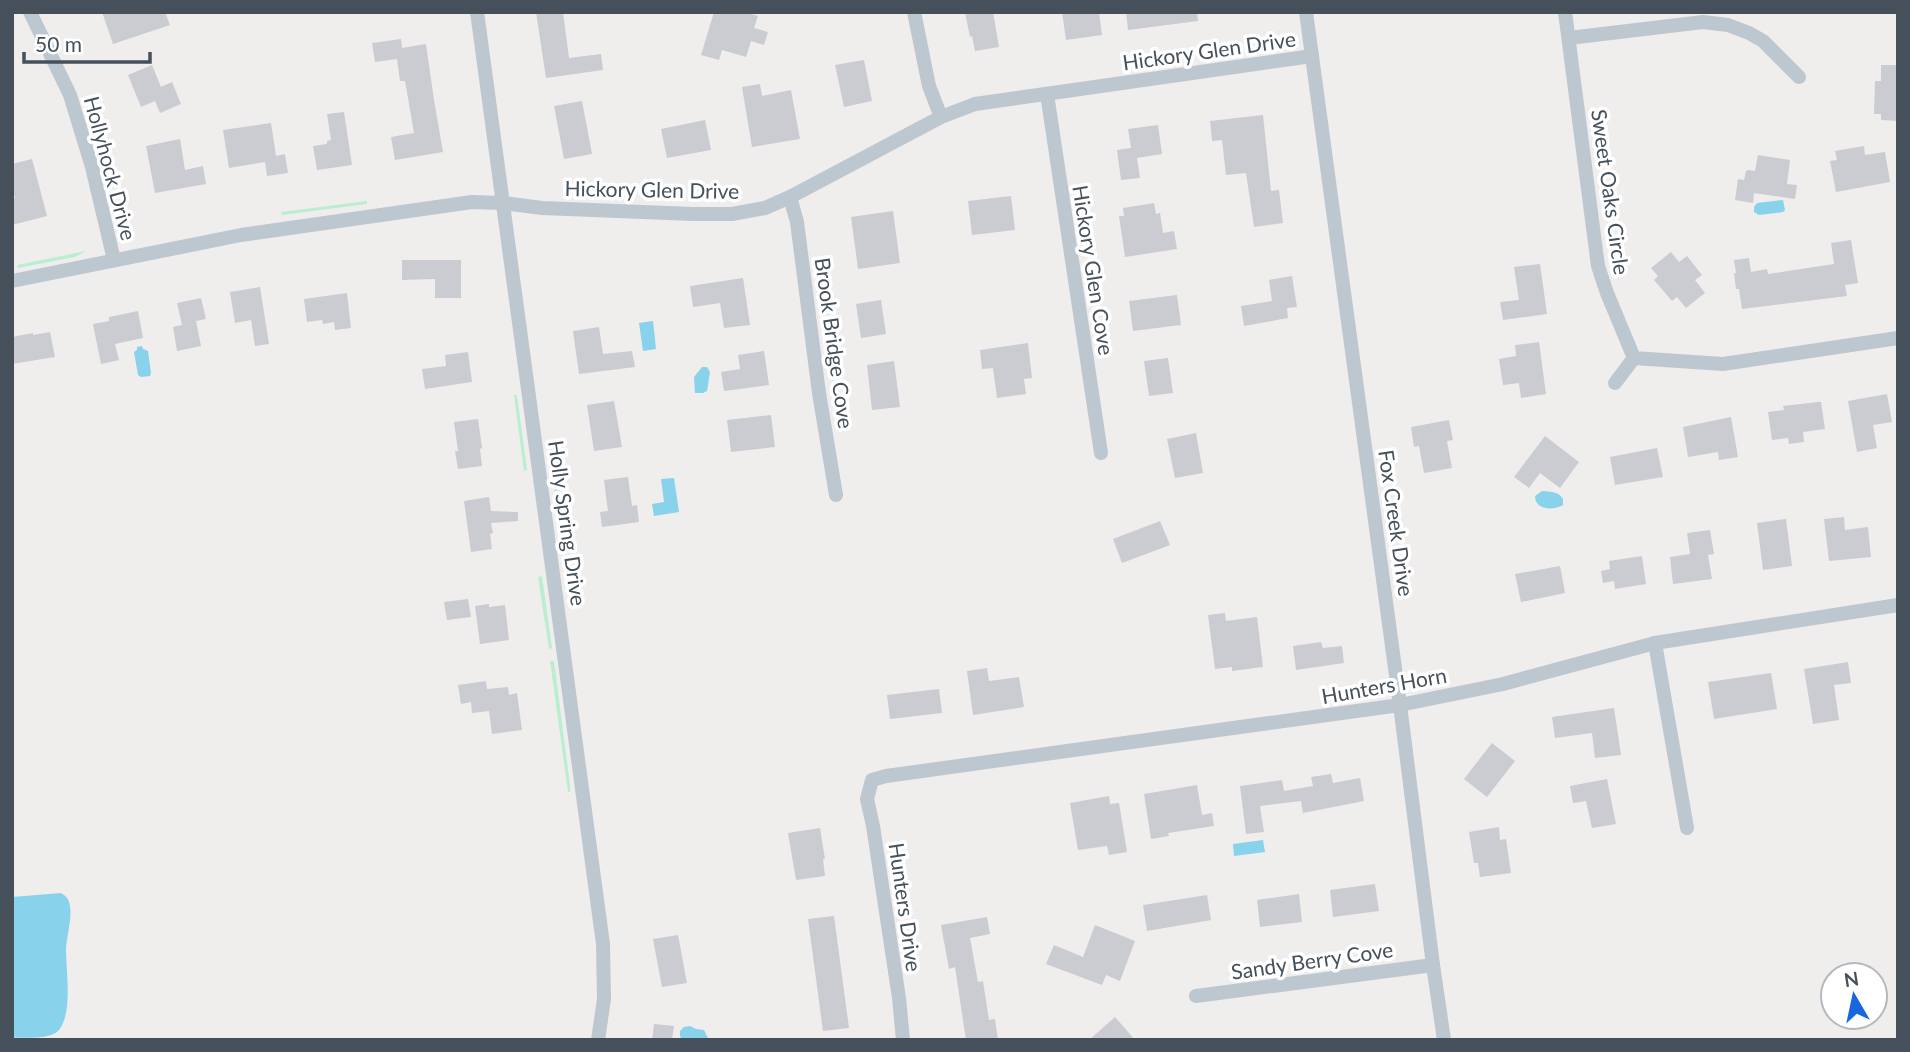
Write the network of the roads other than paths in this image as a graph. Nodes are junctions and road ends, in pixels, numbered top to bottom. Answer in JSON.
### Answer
{"nodes":[{"id":1,"x":30,"y":12,"type":"edge"},
{"id":2,"x":478,"y":12,"type":"edge"},
{"id":3,"x":914,"y":12,"type":"edge"},
{"id":4,"x":1306,"y":12,"type":"edge"},
{"id":5,"x":1565,"y":12,"type":"edge"},
{"id":6,"x":1569,"y":38,"type":"junction"},
{"id":7,"x":1312,"y":56,"type":"junction"},
{"id":8,"x":1799,"y":77,"type":"dead end"},
{"id":9,"x":1047,"y":94,"type":"junction"},
{"id":10,"x":941,"y":117,"type":"junction"},
{"id":11,"x":790,"y":197,"type":"junction"},
{"id":12,"x":503,"y":202,"type":"junction"},
{"id":13,"x":114,"y":260,"type":"junction"},
{"id":14,"x":12,"y":281,"type":"edge"},
{"id":15,"x":1898,"y":338,"type":"edge"},
{"id":16,"x":1634,"y":358,"type":"junction"},
{"id":17,"x":1615,"y":383,"type":"dead end"},
{"id":18,"x":1101,"y":453,"type":"dead end"},
{"id":19,"x":836,"y":495,"type":"dead end"},
{"id":20,"x":1898,"y":605,"type":"edge"},
{"id":21,"x":1655,"y":643,"type":"junction"},
{"id":22,"x":1401,"y":705,"type":"junction"},
{"id":23,"x":872,"y":780,"type":"joint"},
{"id":24,"x":1687,"y":828,"type":"dead end"},
{"id":25,"x":1433,"y":965,"type":"junction"},
{"id":26,"x":1196,"y":996,"type":"dead end"},
{"id":27,"x":598,"y":1040,"type":"edge"},
{"id":28,"x":903,"y":1040,"type":"edge"},
{"id":29,"x":1444,"y":1040,"type":"edge"}],
"edges":[{"from":1,"to":13,"type":"street","name":"Hollyhock Drive"},
{"from":2,"to":12,"type":"street","name":"Holly Spring Drive"},
{"from":3,"to":10,"type":"street"},
{"from":4,"to":7,"type":"street","name":"Fox Creek Drive"},
{"from":5,"to":6,"type":"street","name":"Sweet Oaks Circle"},
{"from":6,"to":8,"type":"street"},
{"from":6,"to":16,"type":"street","name":"Sweet Oaks Circle"},
{"from":7,"to":9,"type":"street","name":"Hickory Glen Drive"},
{"from":7,"to":22,"type":"street","name":"Fox Creek Drive"},
{"from":9,"to":10,"type":"street","name":"Hickory Glen Drive"},
{"from":9,"to":18,"type":"street","name":"Hickory Glen Cove"},
{"from":10,"to":11,"type":"street","name":"Hickory Glen Drive"},
{"from":11,"to":12,"type":"street","name":"Hickory Glen Drive"},
{"from":11,"to":19,"type":"street","name":"Brook Bridge Cove"},
{"from":12,"to":13,"type":"street","name":"Hickory Glen Drive"},
{"from":12,"to":27,"type":"street","name":"Holly Spring Drive"},
{"from":13,"to":14,"type":"street","name":"Hickory Glen Drive"},
{"from":15,"to":16,"type":"street"},
{"from":16,"to":17,"type":"street"},
{"from":20,"to":21,"type":"street","name":"Hunters Horn"},
{"from":21,"to":22,"type":"street","name":"Hunters Horn"},
{"from":21,"to":24,"type":"street"},
{"from":22,"to":23,"type":"street","name":"Hunters Horn"},
{"from":22,"to":25,"type":"street","name":"Fox Creek Drive"},
{"from":23,"to":28,"type":"street","name":"Hunters Drive"},
{"from":25,"to":26,"type":"street","name":"Sandy Berry Cove"},
{"from":25,"to":29,"type":"street","name":"Fox Creek Drive"}]}
